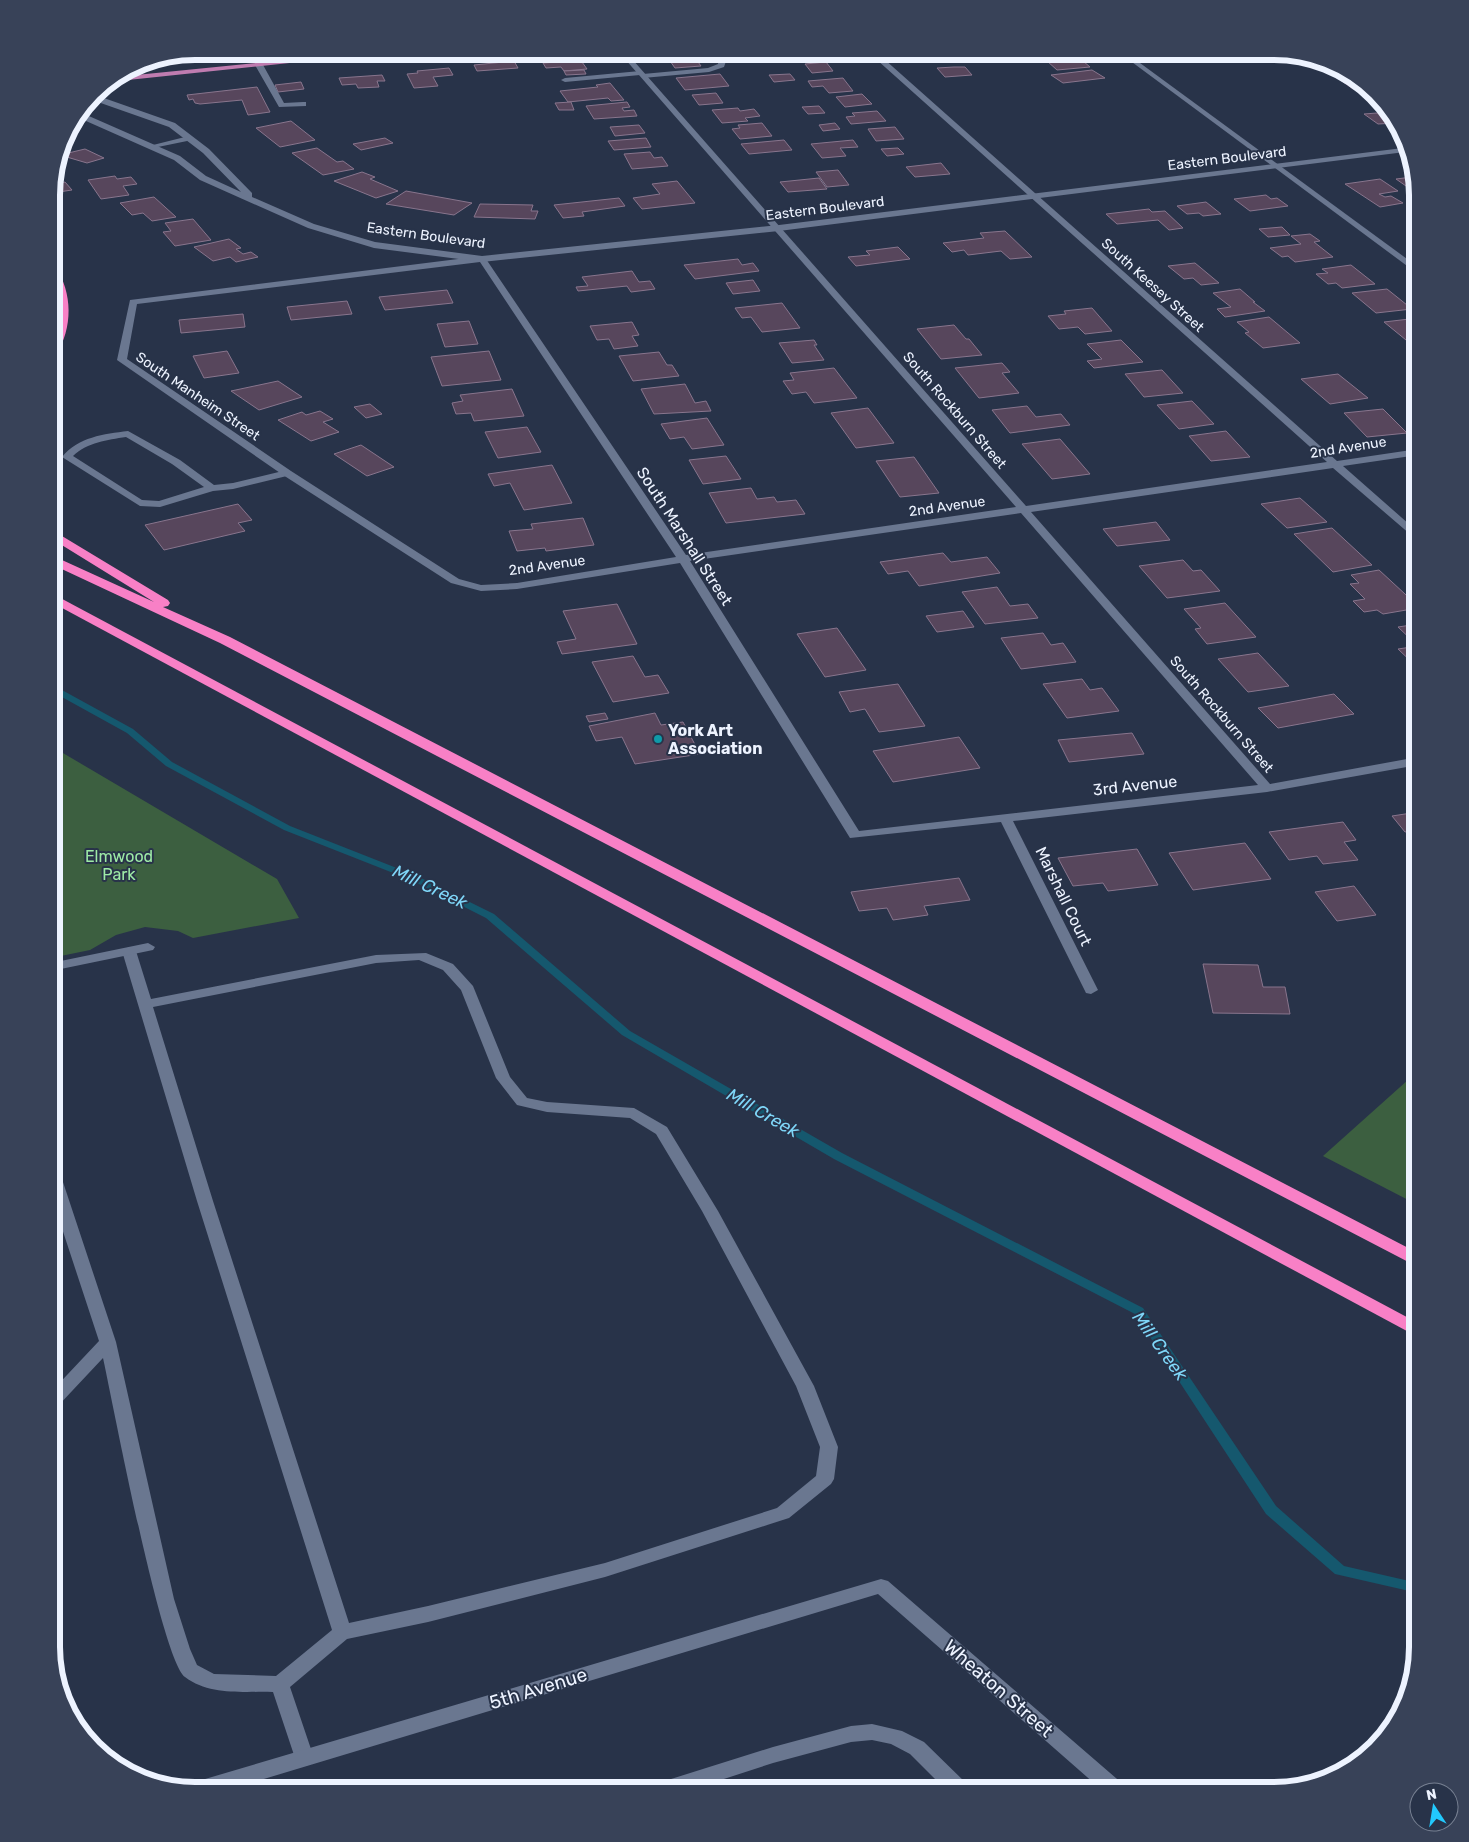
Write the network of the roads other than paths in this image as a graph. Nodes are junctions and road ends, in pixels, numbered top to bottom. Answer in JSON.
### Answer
{"nodes":[{"id":1,"x":303,"y":60,"type":"edge"},
{"id":2,"x":629,"y":60,"type":"edge"},
{"id":3,"x":723,"y":60,"type":"edge"},
{"id":4,"x":880,"y":60,"type":"edge"},
{"id":5,"x":1131,"y":60,"type":"edge"},
{"id":6,"x":258,"y":65,"type":"junction"},
{"id":7,"x":136,"y":73,"type":"edge"},
{"id":8,"x":641,"y":74,"type":"junction"},
{"id":9,"x":565,"y":80,"type":"dead end"},
{"id":10,"x":99,"y":100,"type":"edge"},
{"id":11,"x":302,"y":104,"type":"dead end"},
{"id":12,"x":85,"y":117,"type":"edge"},
{"id":13,"x":189,"y":138,"type":"junction"},
{"id":14,"x":153,"y":146,"type":"junction"},
{"id":15,"x":1401,"y":150,"type":"edge"},
{"id":16,"x":1273,"y":166,"type":"junction"},
{"id":17,"x":1032,"y":196,"type":"junction"},
{"id":18,"x":255,"y":201,"type":"junction"},
{"id":19,"x":779,"y":228,"type":"junction"},
{"id":20,"x":482,"y":259,"type":"junction"},
{"id":21,"x":1409,"y":264,"type":"edge"},
{"id":22,"x":60,"y":288,"type":"edge"},
{"id":23,"x":60,"y":333,"type":"edge"},
{"id":24,"x":1409,"y":453,"type":"edge"},
{"id":25,"x":1335,"y":464,"type":"junction"},
{"id":26,"x":287,"y":473,"type":"junction"},
{"id":27,"x":212,"y":488,"type":"junction"},
{"id":28,"x":1022,"y":510,"type":"junction"},
{"id":29,"x":1409,"y":530,"type":"edge"},
{"id":30,"x":60,"y":539,"type":"edge"},
{"id":31,"x":683,"y":559,"type":"junction"},
{"id":32,"x":60,"y":563,"type":"edge"},
{"id":33,"x":481,"y":588,"type":"joint"},
{"id":34,"x":60,"y":601,"type":"edge"},
{"id":35,"x":225,"y":640,"type":"junction"},
{"id":36,"x":1409,"y":763,"type":"edge"},
{"id":37,"x":1267,"y":788,"type":"junction"},
{"id":38,"x":1005,"y":818,"type":"junction"},
{"id":39,"x":855,"y":835,"type":"joint"},
{"id":40,"x":148,"y":947,"type":"dead end"},
{"id":41,"x":129,"y":951,"type":"junction"},
{"id":42,"x":60,"y":965,"type":"edge"},
{"id":43,"x":1091,"y":990,"type":"dead end"},
{"id":44,"x":145,"y":1004,"type":"junction"},
{"id":45,"x":60,"y":1197,"type":"edge"},
{"id":46,"x":1409,"y":1255,"type":"edge"},
{"id":47,"x":1409,"y":1326,"type":"edge"},
{"id":48,"x":108,"y":1342,"type":"junction"},
{"id":49,"x":60,"y":1393,"type":"edge"},
{"id":50,"x":881,"y":1586,"type":"joint"},
{"id":51,"x":342,"y":1632,"type":"junction"},
{"id":52,"x":280,"y":1684,"type":"junction"},
{"id":53,"x":304,"y":1758,"type":"junction"},
{"id":54,"x":225,"y":1782,"type":"edge"},
{"id":55,"x":691,"y":1782,"type":"edge"},
{"id":56,"x":952,"y":1782,"type":"edge"},
{"id":57,"x":1107,"y":1782,"type":"edge"}],
"edges":[{"from":1,"to":6,"type":"main road"},
{"from":2,"to":8,"type":"street","name":"South Rockburn Street"},
{"from":3,"to":8,"type":"street"},
{"from":4,"to":17,"type":"street","name":"South Keesey Street"},
{"from":5,"to":16,"type":"street"},
{"from":6,"to":7,"type":"main road"},
{"from":6,"to":11,"type":"street"},
{"from":8,"to":9,"type":"street"},
{"from":8,"to":19,"type":"street","name":"South Rockburn Street"},
{"from":10,"to":13,"type":"street","name":"Eastern Boulevard"},
{"from":12,"to":14,"type":"street","name":"Eastern Boulevard"},
{"from":13,"to":14,"type":"street"},
{"from":13,"to":18,"type":"street","name":"Eastern Boulevard"},
{"from":14,"to":18,"type":"street","name":"Eastern Boulevard"},
{"from":15,"to":16,"type":"street","name":"Eastern Boulevard"},
{"from":16,"to":17,"type":"street","name":"Eastern Boulevard"},
{"from":16,"to":21,"type":"street"},
{"from":17,"to":19,"type":"street","name":"Eastern Boulevard"},
{"from":17,"to":25,"type":"street","name":"South Keesey Street"},
{"from":18,"to":20,"type":"street","name":"Eastern Boulevard"},
{"from":19,"to":20,"type":"street","name":"Eastern Boulevard"},
{"from":19,"to":28,"type":"street","name":"South Rockburn Street"},
{"from":20,"to":26,"type":"street","name":"South Manheim Street"},
{"from":20,"to":31,"type":"street","name":"South Marshall Street"},
{"from":22,"to":23,"type":"highway"},
{"from":24,"to":25,"type":"street","name":"2nd Avenue"},
{"from":25,"to":28,"type":"street","name":"2nd Avenue"},
{"from":25,"to":29,"type":"street","name":"South Keesey Street"},
{"from":26,"to":27,"type":"street"},
{"from":26,"to":33,"type":"street","name":"South Manheim Street"},
{"from":27,"to":27,"type":"street"},
{"from":28,"to":31,"type":"street","name":"2nd Avenue"},
{"from":28,"to":37,"type":"street","name":"South Rockburn Street"},
{"from":30,"to":35,"type":"highway"},
{"from":31,"to":33,"type":"street","name":"2nd Avenue"},
{"from":31,"to":39,"type":"street","name":"South Marshall Street"},
{"from":32,"to":35,"type":"highway"},
{"from":34,"to":47,"type":"highway"},
{"from":35,"to":46,"type":"highway"},
{"from":36,"to":37,"type":"street","name":"3rd Avenue"},
{"from":37,"to":38,"type":"street","name":"3rd Avenue"},
{"from":38,"to":39,"type":"street","name":"3rd Avenue"},
{"from":38,"to":43,"type":"street","name":"Marshall Court"},
{"from":40,"to":41,"type":"street"},
{"from":41,"to":42,"type":"street"},
{"from":41,"to":44,"type":"street"},
{"from":44,"to":51,"type":"street"},
{"from":44,"to":51,"type":"street"},
{"from":45,"to":48,"type":"street"},
{"from":48,"to":49,"type":"street"},
{"from":48,"to":52,"type":"street"},
{"from":50,"to":53,"type":"street","name":"5th Avenue"},
{"from":50,"to":57,"type":"street","name":"Wheaton Street"},
{"from":51,"to":52,"type":"street"},
{"from":52,"to":53,"type":"street"},
{"from":53,"to":54,"type":"street","name":"5th Avenue"},
{"from":55,"to":56,"type":"street"}]}
